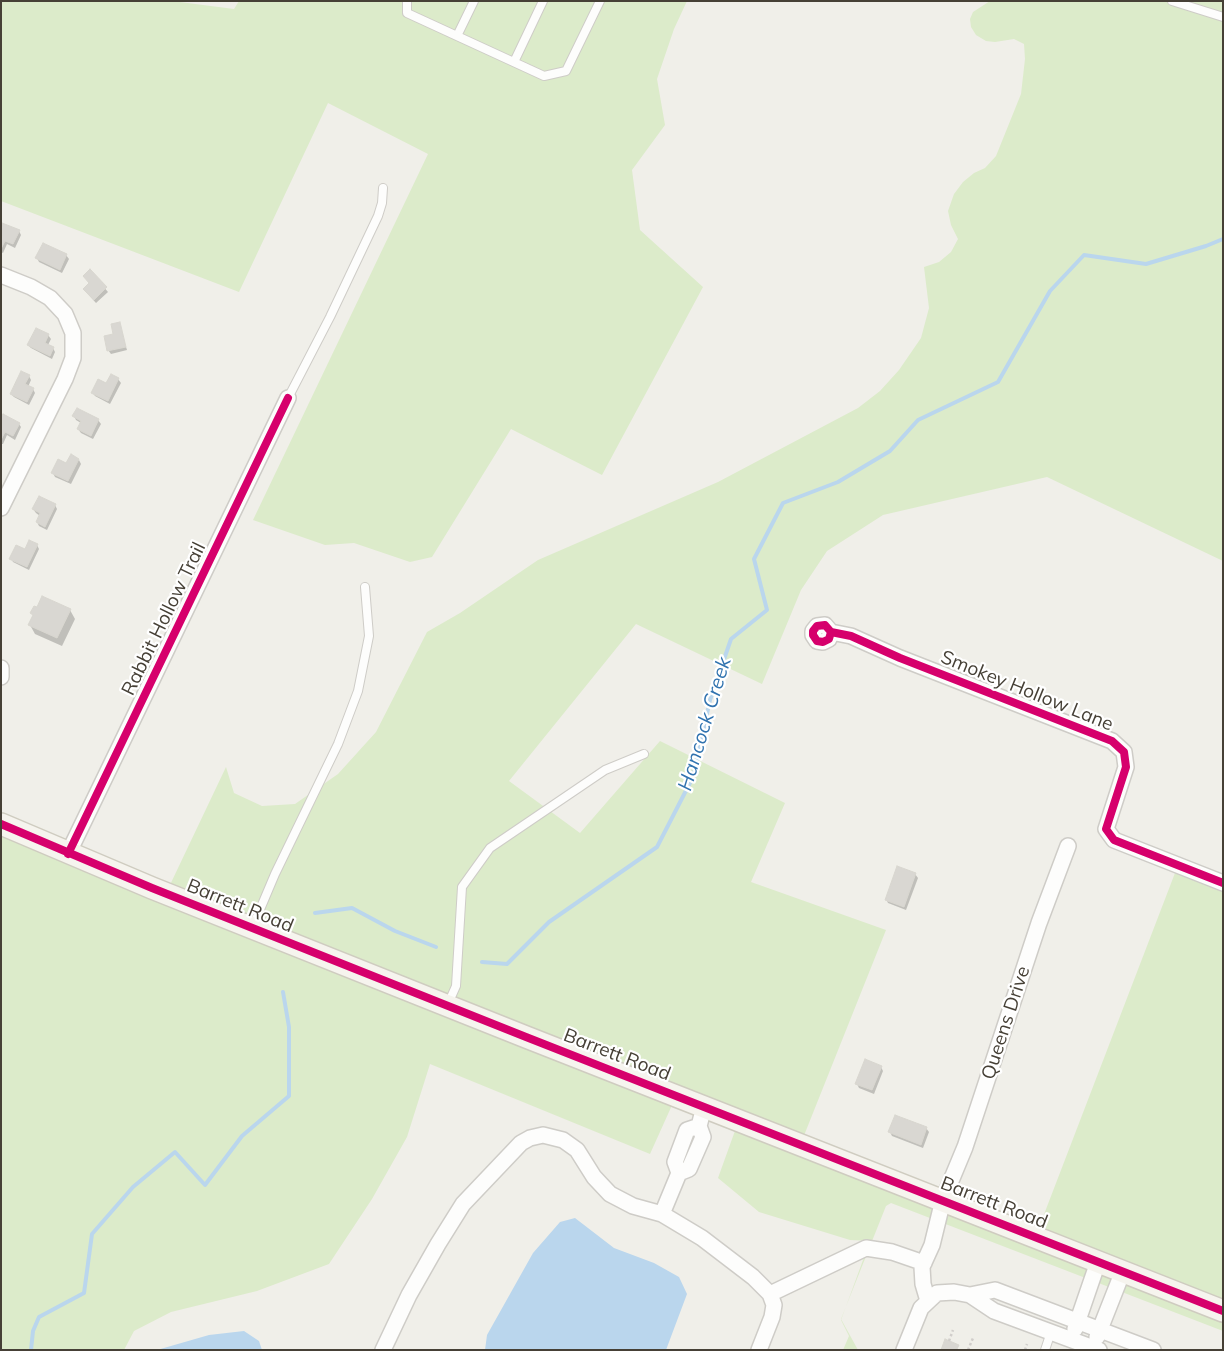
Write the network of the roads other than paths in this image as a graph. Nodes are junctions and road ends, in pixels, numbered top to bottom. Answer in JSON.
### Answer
{"nodes":[{"id":1,"x":408,"y":1,"type":"edge"},
{"id":2,"x":474,"y":1,"type":"edge"},
{"id":3,"x":543,"y":1,"type":"edge"},
{"id":4,"x":600,"y":1,"type":"edge"},
{"id":5,"x":1172,"y":1,"type":"edge"},
{"id":6,"x":1223,"y":17,"type":"edge"},
{"id":7,"x":458,"y":36,"type":"junction"},
{"id":8,"x":514,"y":62,"type":"junction"},
{"id":9,"x":383,"y":188,"type":"dead end"},
{"id":10,"x":1,"y":275,"type":"edge"},
{"id":11,"x":288,"y":398,"type":"joint"},
{"id":12,"x":1,"y":508,"type":"edge"},
{"id":13,"x":365,"y":587,"type":"dead end"},
{"id":14,"x":831,"y":632,"type":"dead end"},
{"id":15,"x":1,"y":668,"type":"edge"},
{"id":16,"x":1,"y":677,"type":"edge"},
{"id":17,"x":644,"y":754,"type":"dead end"},
{"id":18,"x":1,"y":824,"type":"edge"},
{"id":19,"x":1068,"y":846,"type":"dead end"},
{"id":20,"x":68,"y":854,"type":"junction"},
{"id":21,"x":1223,"y":883,"type":"edge"},
{"id":22,"x":253,"y":928,"type":"junction"},
{"id":23,"x":448,"y":1006,"type":"junction"},
{"id":24,"x":701,"y":1116,"type":"junction"},
{"id":25,"x":943,"y":1200,"type":"junction"},
{"id":26,"x":662,"y":1214,"type":"junction"},
{"id":27,"x":1098,"y":1262,"type":"junction"},
{"id":28,"x":924,"y":1263,"type":"junction"},
{"id":29,"x":1123,"y":1271,"type":"junction"},
{"id":30,"x":770,"y":1294,"type":"junction"},
{"id":31,"x":970,"y":1295,"type":"junction"},
{"id":32,"x":1022,"y":1299,"type":"junction"},
{"id":33,"x":928,"y":1301,"type":"junction"},
{"id":34,"x":1223,"y":1310,"type":"edge"},
{"id":35,"x":1015,"y":1319,"type":"junction"},
{"id":36,"x":1078,"y":1321,"type":"junction"},
{"id":37,"x":1100,"y":1329,"type":"junction"},
{"id":38,"x":1051,"y":1332,"type":"junction"},
{"id":39,"x":1072,"y":1338,"type":"junction"},
{"id":40,"x":1129,"y":1346,"type":"edge"},
{"id":41,"x":1096,"y":1349,"type":"edge"},
{"id":42,"x":383,"y":1350,"type":"edge"},
{"id":43,"x":759,"y":1350,"type":"edge"},
{"id":44,"x":904,"y":1350,"type":"edge"},
{"id":45,"x":1045,"y":1350,"type":"edge"},
{"id":46,"x":1153,"y":1350,"type":"edge"}],
"edges":[{"from":1,"to":7,"type":"lane"},
{"from":2,"to":7,"type":"lane"},
{"from":3,"to":8,"type":"lane"},
{"from":4,"to":8,"type":"lane"},
{"from":5,"to":6,"type":"lane"},
{"from":7,"to":8,"type":"lane"},
{"from":9,"to":11,"type":"lane"},
{"from":10,"to":12,"type":"street"},
{"from":11,"to":20,"type":"street","name":"Rabbit Hollow Trail"},
{"from":13,"to":22,"type":"lane"},
{"from":14,"to":21,"type":"street","name":"Smokey Hollow Lane"},
{"from":15,"to":16,"type":"street"},
{"from":17,"to":23,"type":"lane"},
{"from":18,"to":20,"type":"street","name":"Barrett Road"},
{"from":19,"to":25,"type":"street","name":"Queens Drive"},
{"from":20,"to":22,"type":"street","name":"Barrett Road"},
{"from":22,"to":23,"type":"street","name":"Barrett Road"},
{"from":23,"to":24,"type":"street","name":"Barrett Road"},
{"from":24,"to":25,"type":"street","name":"Barrett Road"},
{"from":24,"to":26,"type":"street"},
{"from":25,"to":27,"type":"street","name":"Barrett Road"},
{"from":25,"to":28,"type":"street","name":"Queens Drive"},
{"from":26,"to":30,"type":"street"},
{"from":26,"to":42,"type":"street"},
{"from":27,"to":29,"type":"street","name":"Barrett Road"},
{"from":27,"to":36,"type":"street"},
{"from":28,"to":30,"type":"street"},
{"from":28,"to":33,"type":"street"},
{"from":29,"to":34,"type":"street","name":"Barrett Road"},
{"from":29,"to":37,"type":"street"},
{"from":30,"to":43,"type":"street"},
{"from":31,"to":32,"type":"street"},
{"from":31,"to":33,"type":"street"},
{"from":31,"to":35,"type":"street"},
{"from":32,"to":35,"type":"street"},
{"from":32,"to":36,"type":"street"},
{"from":33,"to":44,"type":"street"},
{"from":35,"to":38,"type":"street"},
{"from":36,"to":37,"type":"street"},
{"from":36,"to":39,"type":"street"},
{"from":37,"to":40,"type":"street"},
{"from":37,"to":41,"type":"street"},
{"from":38,"to":39,"type":"street"},
{"from":38,"to":45,"type":"lane"},
{"from":39,"to":41,"type":"street"},
{"from":40,"to":46,"type":"street"}]}
